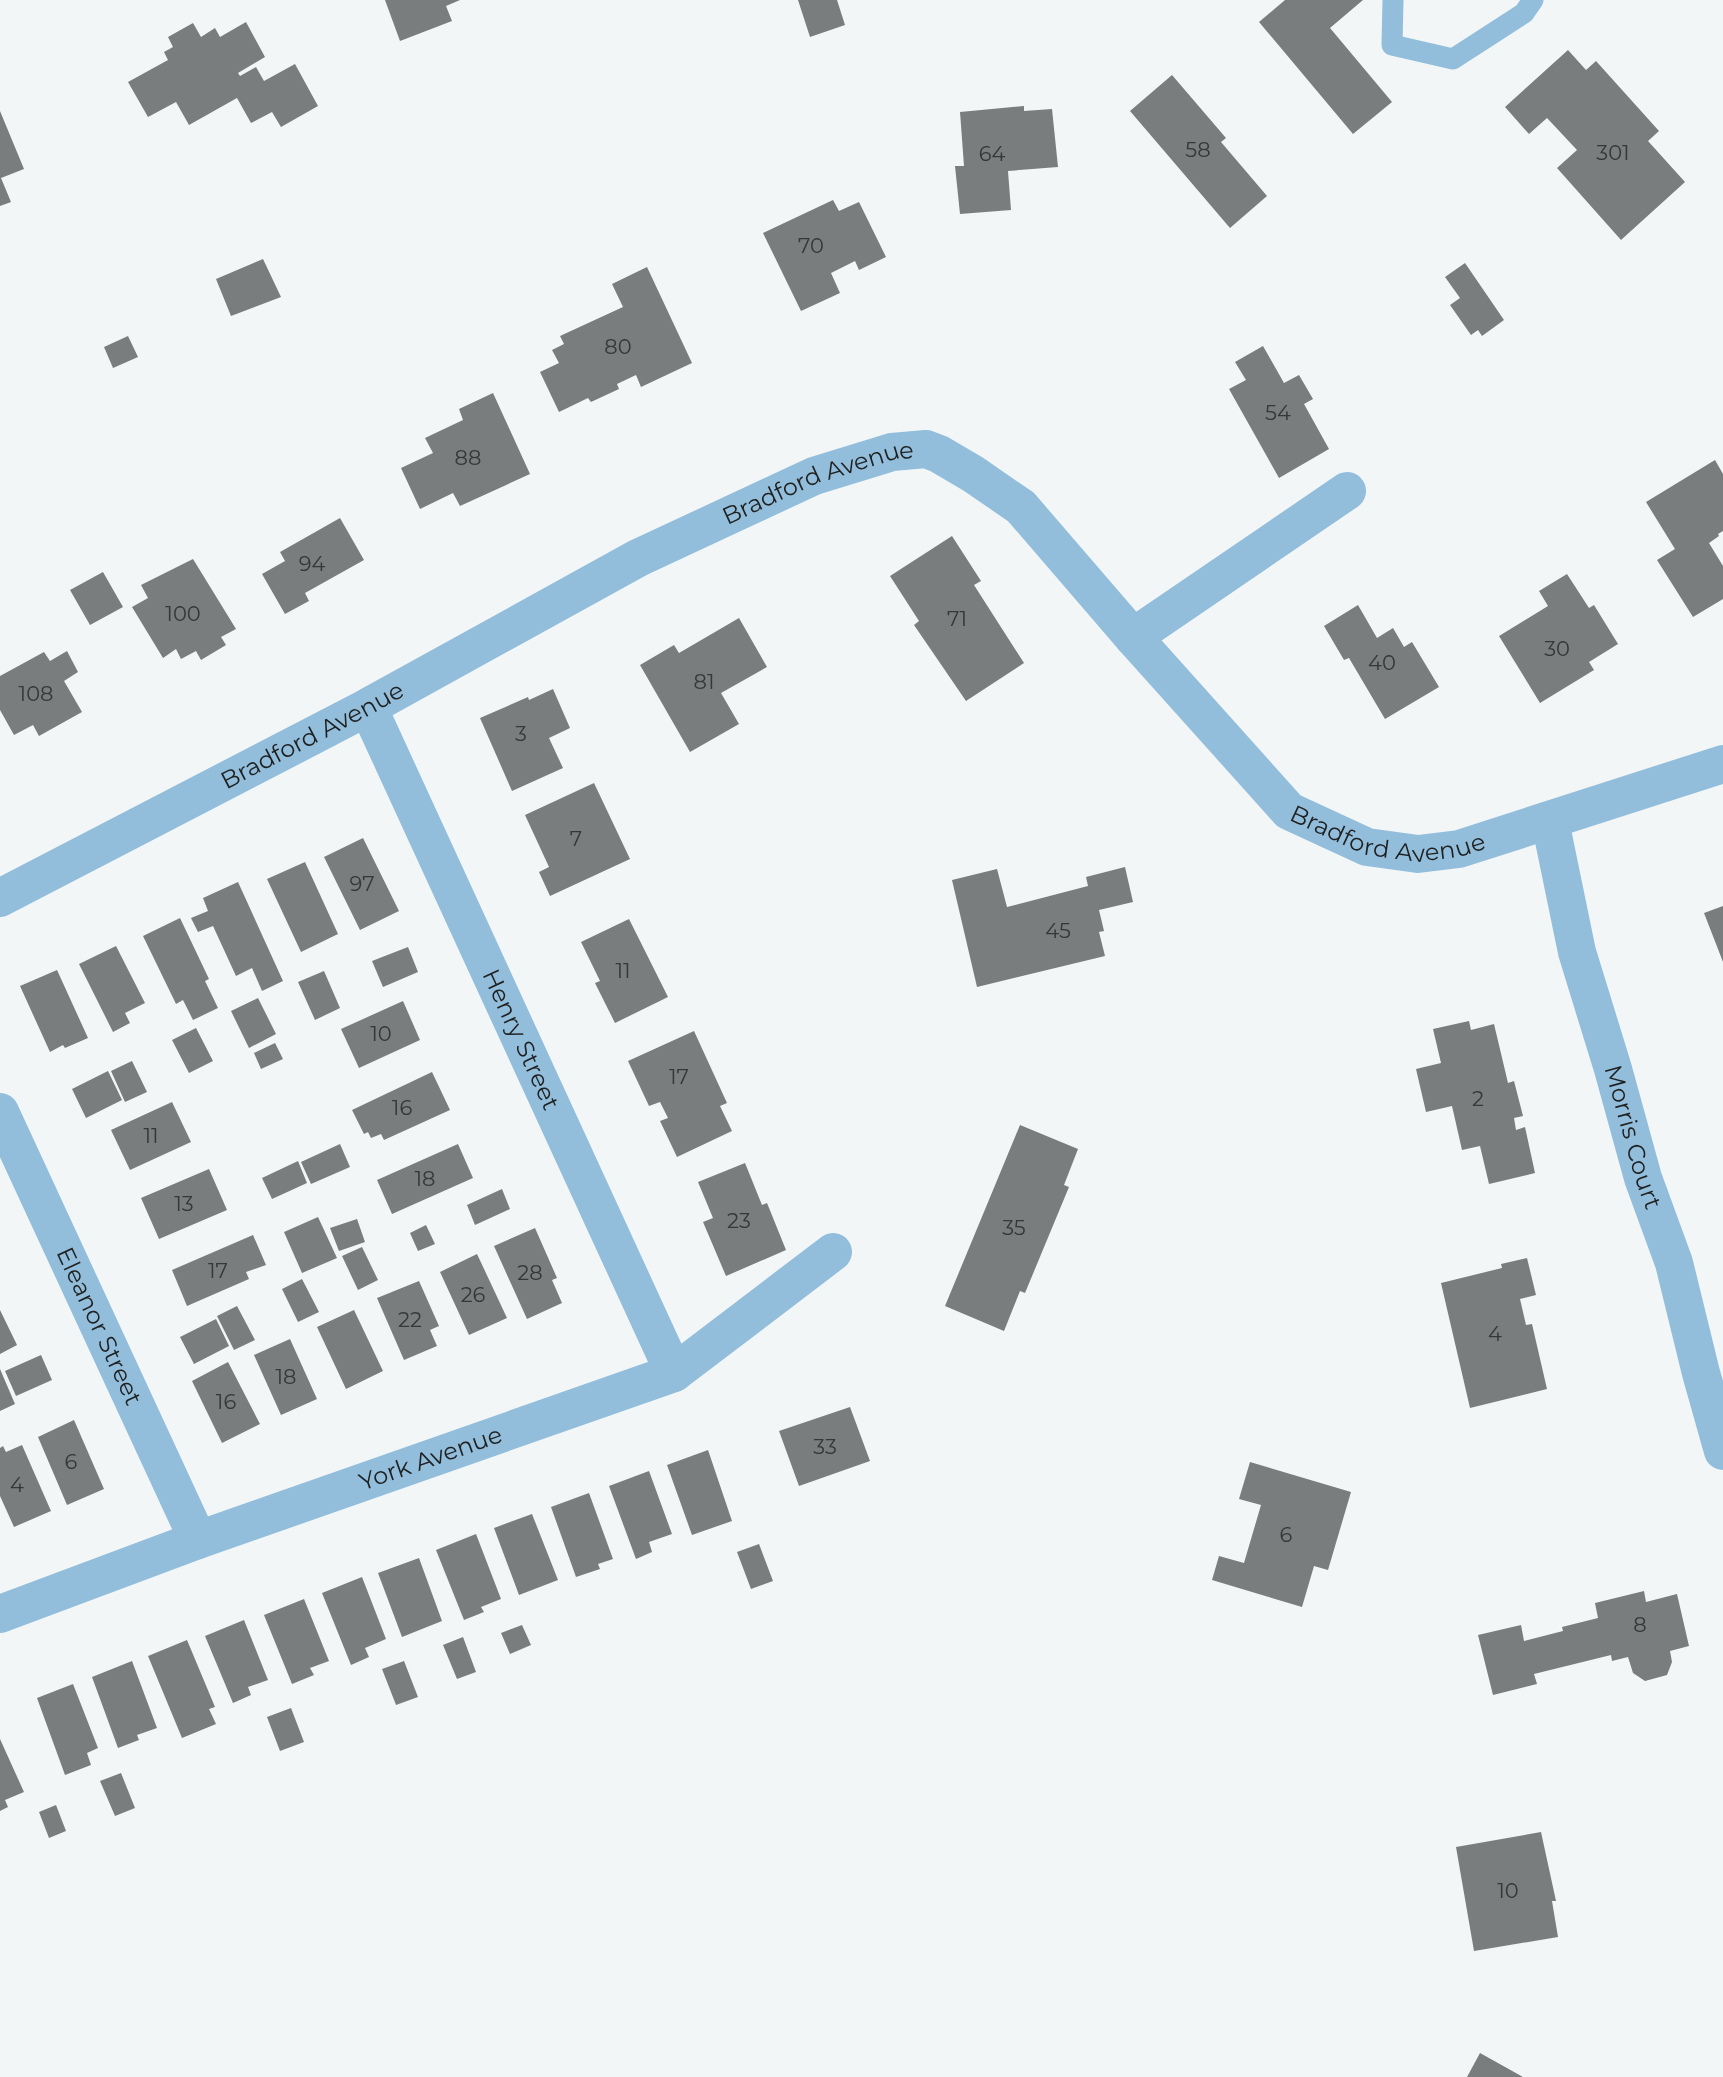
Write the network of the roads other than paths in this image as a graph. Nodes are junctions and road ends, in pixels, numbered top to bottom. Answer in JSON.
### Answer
{"nodes":[{"id":1,"x":1392,"y":0,"type":"edge"},
{"id":2,"x":1533,"y":0,"type":"edge"},
{"id":3,"x":1348,"y":491,"type":"dead end"},
{"id":4,"x":1133,"y":637,"type":"junction"},
{"id":5,"x":368,"y":706,"type":"junction"},
{"id":6,"x":1723,"y":764,"type":"edge"},
{"id":7,"x":1550,"y":821,"type":"junction"},
{"id":8,"x":0,"y":898,"type":"edge"},
{"id":9,"x":0,"y":1112,"type":"edge"},
{"id":10,"x":833,"y":1252,"type":"dead end"},
{"id":11,"x":674,"y":1373,"type":"junction"},
{"id":12,"x":1723,"y":1451,"type":"edge"},
{"id":13,"x":198,"y":1540,"type":"junction"},
{"id":14,"x":0,"y":1614,"type":"edge"}],
"edges":[{"from":1,"to":2,"type":"lane"},
{"from":3,"to":4,"type":"street"},
{"from":4,"to":5,"type":"street","name":"Bradford Avenue"},
{"from":4,"to":7,"type":"street","name":"Bradford Avenue"},
{"from":5,"to":8,"type":"street","name":"Bradford Avenue"},
{"from":5,"to":11,"type":"street","name":"Henry Street"},
{"from":6,"to":7,"type":"street","name":"Bradford Avenue"},
{"from":7,"to":12,"type":"street","name":"Morris Court"},
{"from":9,"to":13,"type":"street","name":"Eleanor Street"},
{"from":10,"to":11,"type":"street","name":"York Avenue"},
{"from":11,"to":13,"type":"street","name":"York Avenue"},
{"from":13,"to":14,"type":"street","name":"York Avenue"}]}
